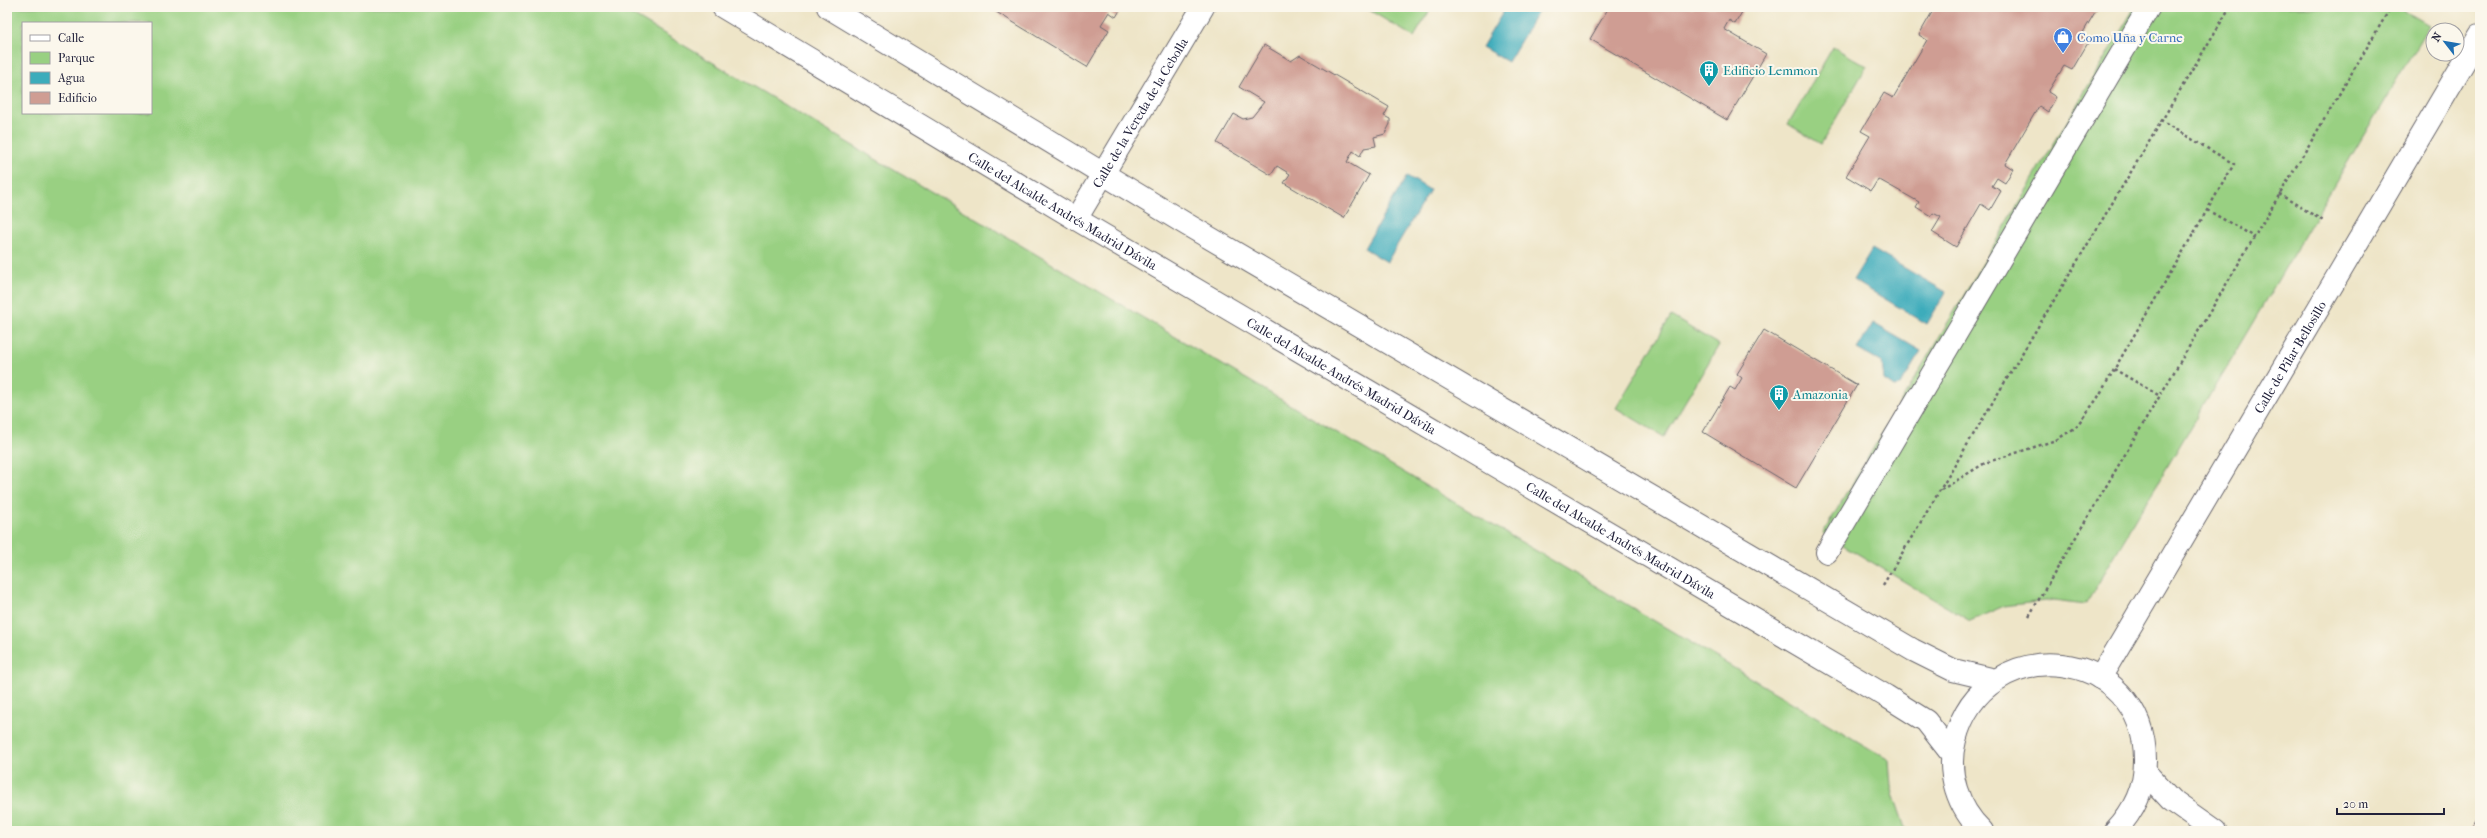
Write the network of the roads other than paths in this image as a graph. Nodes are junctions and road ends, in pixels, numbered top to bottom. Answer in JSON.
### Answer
{"nodes":[{"id":1,"x":723,"y":7,"type":"edge"},
{"id":2,"x":828,"y":7,"type":"edge"},
{"id":3,"x":1203,"y":7,"type":"edge"},
{"id":4,"x":2149,"y":7,"type":"edge"},
{"id":5,"x":2480,"y":35,"type":"edge"},
{"id":6,"x":1104,"y":173,"type":"junction"},
{"id":7,"x":1076,"y":219,"type":"junction"},
{"id":8,"x":1826,"y":552,"type":"dead end"},
{"id":9,"x":2100,"y":678,"type":"junction"},
{"id":10,"x":1995,"y":680,"type":"junction"},
{"id":11,"x":1952,"y":753,"type":"junction"},
{"id":12,"x":2145,"y":772,"type":"junction"},
{"id":13,"x":1975,"y":828,"type":"edge"},
{"id":14,"x":2115,"y":831,"type":"edge"},
{"id":15,"x":2215,"y":831,"type":"edge"}],
"edges":[{"from":1,"to":7,"type":"main road","name":"Calle del Alcalde Andrés Madrid Dávila"},
{"from":2,"to":6,"type":"main road"},
{"from":3,"to":6,"type":"main road","name":"Calle de la Vereda de la Cebolla"},
{"from":4,"to":8,"type":"main road"},
{"from":5,"to":9,"type":"main road","name":"Calle de Pilar Bellosillo"},
{"from":6,"to":7,"type":"main road","name":"Calle de la Vereda de la Cebolla"},
{"from":6,"to":10,"type":"main road"},
{"from":7,"to":11,"type":"main road","name":"Calle del Alcalde Andrés Madrid Dávila"},
{"from":9,"to":10,"type":"main road"},
{"from":9,"to":12,"type":"main road"},
{"from":10,"to":11,"type":"main road"},
{"from":11,"to":13,"type":"main road"},
{"from":12,"to":14,"type":"main road"},
{"from":12,"to":15,"type":"main road"}]}
